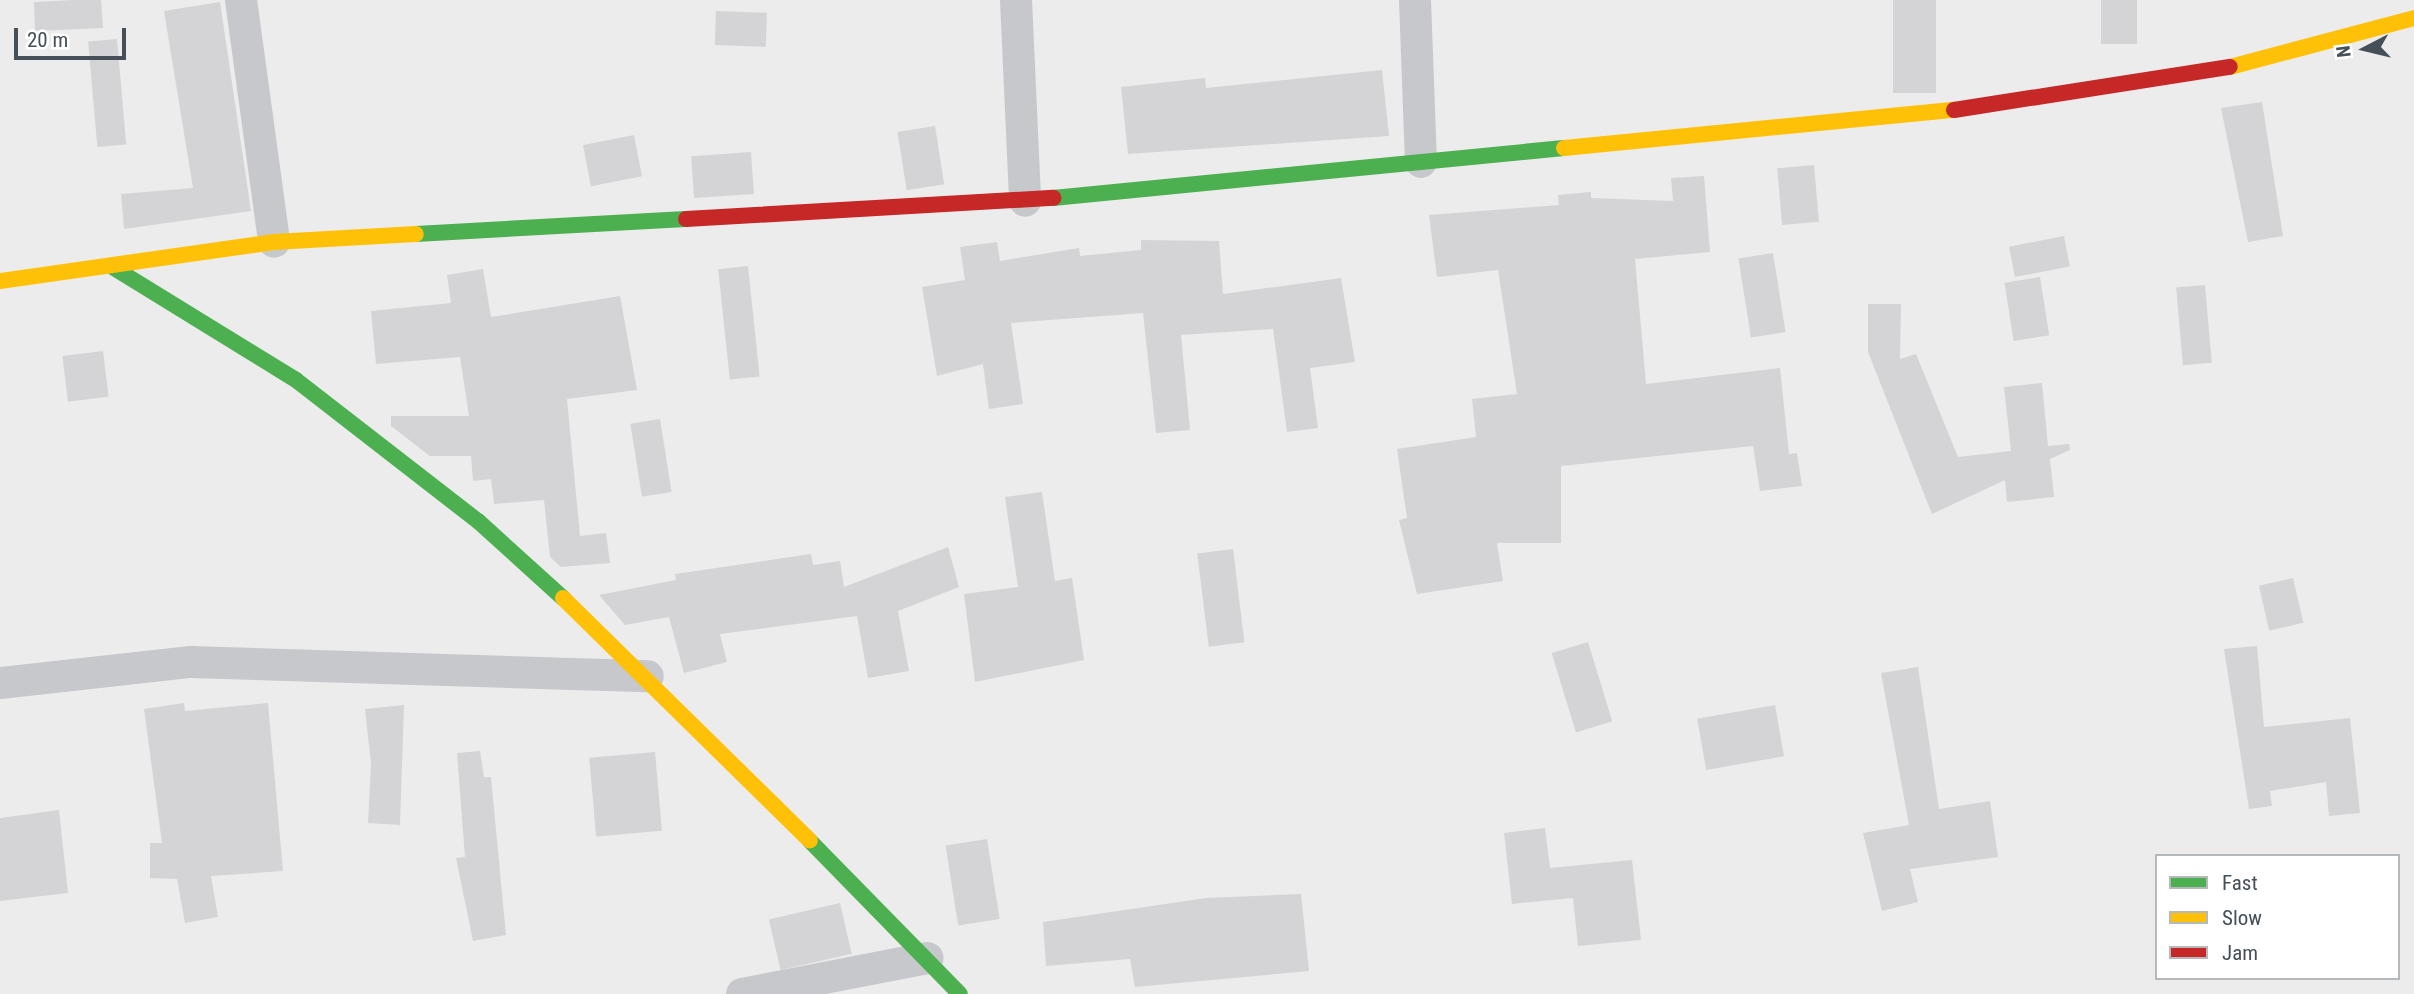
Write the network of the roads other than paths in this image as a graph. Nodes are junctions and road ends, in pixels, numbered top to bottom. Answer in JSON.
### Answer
{"nodes":[{"id":1,"x":241,"y":0,"type":"edge"},
{"id":2,"x":1016,"y":0,"type":"edge"},
{"id":3,"x":1415,"y":0,"type":"edge"},
{"id":4,"x":2414,"y":18,"type":"edge"},
{"id":5,"x":1421,"y":162,"type":"junction"},
{"id":6,"x":1025,"y":201,"type":"junction"},
{"id":7,"x":274,"y":242,"type":"junction"},
{"id":8,"x":114,"y":268,"type":"junction"},
{"id":9,"x":0,"y":281,"type":"edge"},
{"id":10,"x":648,"y":676,"type":"junction"},
{"id":11,"x":0,"y":683,"type":"edge"},
{"id":12,"x":928,"y":958,"type":"junction"},
{"id":13,"x":742,"y":994,"type":"edge"},
{"id":14,"x":960,"y":994,"type":"edge"}],
"edges":[{"from":1,"to":7,"type":"street"},
{"from":2,"to":6,"type":"street"},
{"from":3,"to":5,"type":"street"},
{"from":4,"to":5,"type":"street"},
{"from":5,"to":6,"type":"street"},
{"from":6,"to":7,"type":"street"},
{"from":7,"to":8,"type":"street"},
{"from":8,"to":9,"type":"street"},
{"from":8,"to":10,"type":"street"},
{"from":10,"to":11,"type":"street"},
{"from":10,"to":12,"type":"street"},
{"from":12,"to":13,"type":"street"},
{"from":12,"to":14,"type":"street"}]}
